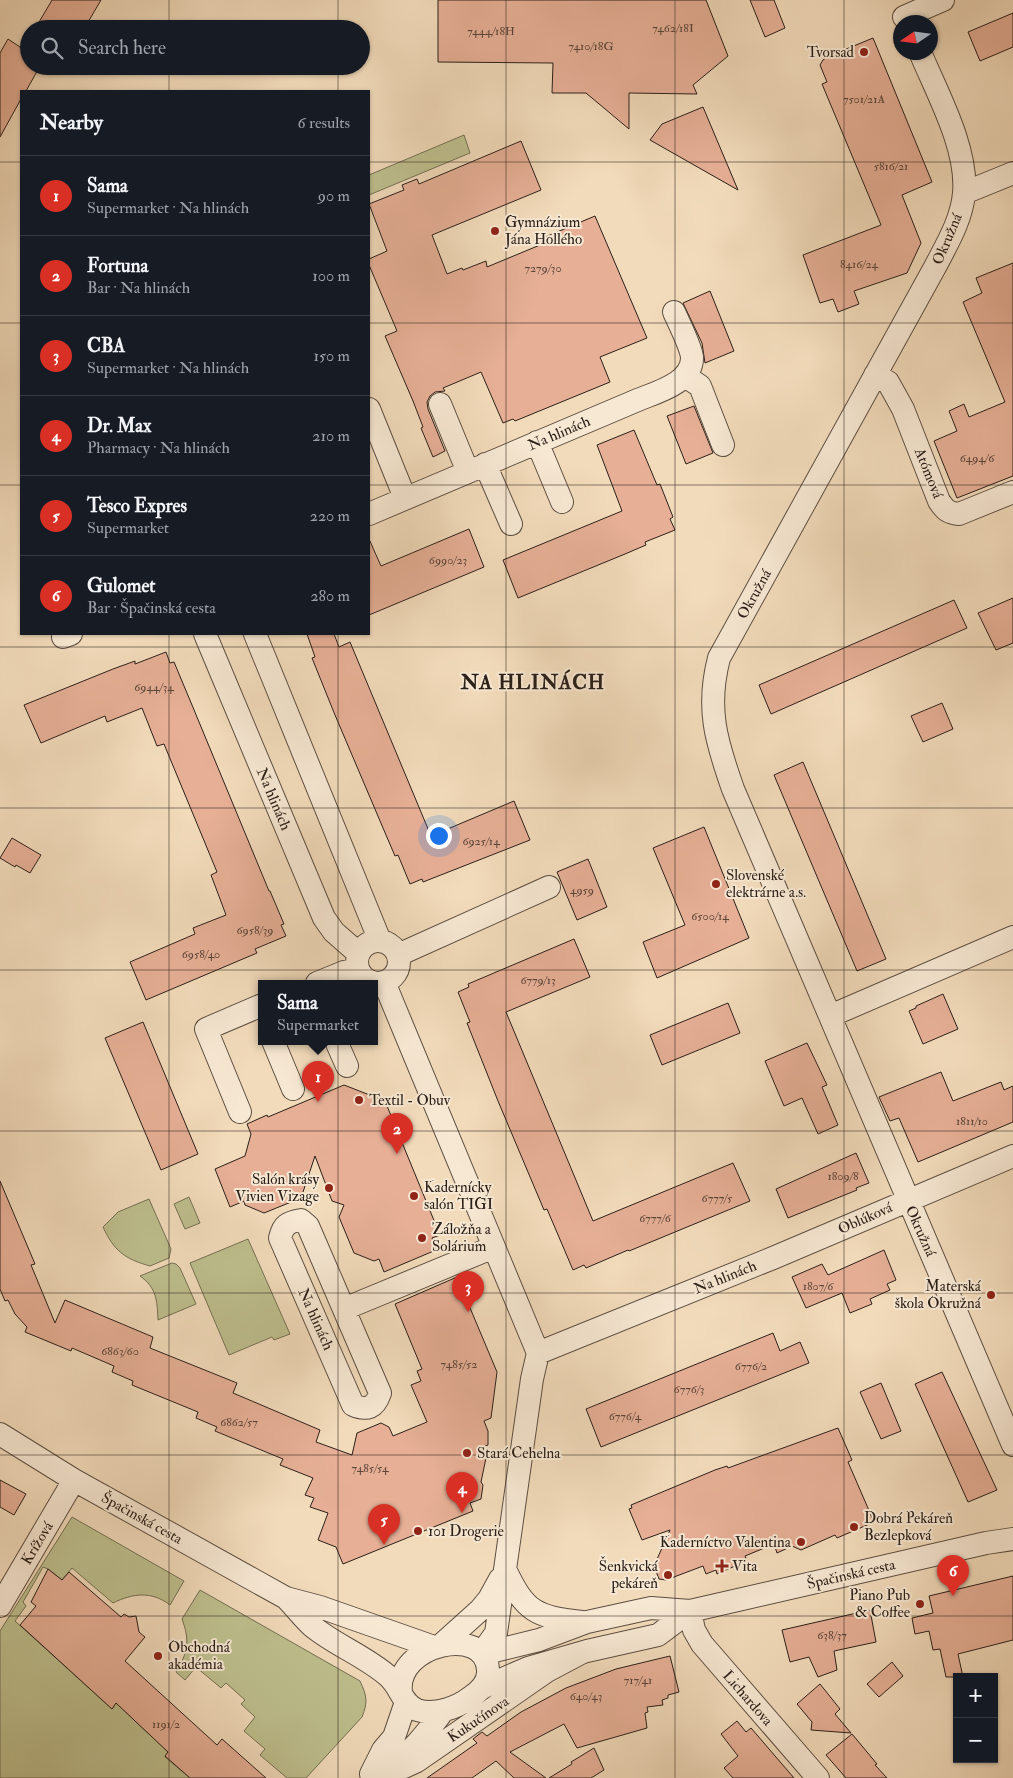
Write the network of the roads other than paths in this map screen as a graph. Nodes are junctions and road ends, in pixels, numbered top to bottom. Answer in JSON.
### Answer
{"nodes":[{"id":1,"x":943,"y":0,"type":"edge"},
{"id":2,"x":903,"y":13,"type":"edge"},
{"id":3,"x":923,"y":60,"type":"edge"},
{"id":4,"x":1013,"y":173,"type":"edge"},
{"id":5,"x":964,"y":193,"type":"junction"},
{"id":6,"x":674,"y":312,"type":"dead end"},
{"id":7,"x":875,"y":375,"type":"junction"},
{"id":8,"x":685,"y":376,"type":"junction"},
{"id":9,"x":440,"y":404,"type":"dead end"},
{"id":10,"x":370,"y":411,"type":"edge"},
{"id":11,"x":537,"y":442,"type":"junction"},
{"id":12,"x":722,"y":445,"type":"dead end"},
{"id":13,"x":476,"y":468,"type":"junction"},
{"id":14,"x":1013,"y":492,"type":"edge"},
{"id":15,"x":405,"y":498,"type":"junction"},
{"id":16,"x":562,"y":502,"type":"dead end"},
{"id":17,"x":370,"y":514,"type":"edge"},
{"id":18,"x":511,"y":524,"type":"dead end"},
{"id":19,"x":205,"y":635,"type":"edge"},
{"id":20,"x":255,"y":635,"type":"edge"},
{"id":21,"x":549,"y":887,"type":"dead end"},
{"id":22,"x":1013,"y":937,"type":"edge"},
{"id":23,"x":380,"y":941,"type":"junction"},
{"id":24,"x":398,"y":955,"type":"junction"},
{"id":25,"x":358,"y":961,"type":"junction"},
{"id":26,"x":324,"y":980,"type":"edge"},
{"id":27,"x":367,"y":980,"type":"edge"},
{"id":28,"x":384,"y":982,"type":"junction"},
{"id":29,"x":378,"y":983,"type":"edge"},
{"id":30,"x":258,"y":1009,"type":"edge"},
{"id":31,"x":830,"y":1016,"type":"junction"},
{"id":32,"x":275,"y":1045,"type":"edge"},
{"id":33,"x":338,"y":1045,"type":"edge"},
{"id":34,"x":347,"y":1066,"type":"dead end"},
{"id":35,"x":293,"y":1089,"type":"dead end"},
{"id":36,"x":240,"y":1112,"type":"dead end"},
{"id":37,"x":1013,"y":1156,"type":"edge"},
{"id":38,"x":908,"y":1200,"type":"junction"},
{"id":39,"x":494,"y":1247,"type":"junction"},
{"id":40,"x":773,"y":1258,"type":"joint"},
{"id":41,"x":344,"y":1309,"type":"junction"},
{"id":42,"x":538,"y":1352,"type":"junction"},
{"id":43,"x":0,"y":1434,"type":"edge"},
{"id":44,"x":1013,"y":1445,"type":"edge"},
{"id":45,"x":74,"y":1480,"type":"junction"},
{"id":46,"x":1013,"y":1538,"type":"edge"},
{"id":47,"x":505,"y":1569,"type":"junction"},
{"id":48,"x":286,"y":1598,"type":"junction"},
{"id":49,"x":0,"y":1606,"type":"edge"},
{"id":50,"x":690,"y":1611,"type":"junction"},
{"id":51,"x":587,"y":1622,"type":"junction"},
{"id":52,"x":437,"y":1647,"type":"junction"},
{"id":53,"x":480,"y":1652,"type":"junction"},
{"id":54,"x":581,"y":1653,"type":"junction"},
{"id":55,"x":482,"y":1688,"type":"junction"},
{"id":56,"x":403,"y":1697,"type":"junction"},
{"id":57,"x":444,"y":1710,"type":"junction"},
{"id":58,"x":369,"y":1776,"type":"edge"},
{"id":59,"x":818,"y":1778,"type":"edge"}],
"edges":[{"from":1,"to":2,"type":"street"},
{"from":3,"to":5,"type":"street","name":"Okružná"},
{"from":4,"to":5,"type":"street","name":"Okružná"},
{"from":5,"to":7,"type":"street","name":"Okružná"},
{"from":6,"to":8,"type":"street"},
{"from":7,"to":14,"type":"street","name":"Atómová"},
{"from":7,"to":31,"type":"street","name":"Okružná"},
{"from":8,"to":11,"type":"street","name":"Na hlinách"},
{"from":8,"to":12,"type":"street"},
{"from":9,"to":13,"type":"street"},
{"from":10,"to":15,"type":"street"},
{"from":11,"to":13,"type":"street","name":"Na hlinách"},
{"from":11,"to":16,"type":"street"},
{"from":13,"to":15,"type":"street","name":"Na hlinách"},
{"from":13,"to":18,"type":"street"},
{"from":15,"to":17,"type":"street","name":"Na hlinách"},
{"from":19,"to":25,"type":"street","name":"Na hlinách"},
{"from":20,"to":23,"type":"street"},
{"from":21,"to":24,"type":"street"},
{"from":22,"to":31,"type":"street"},
{"from":23,"to":24,"type":"street"},
{"from":23,"to":25,"type":"street"},
{"from":24,"to":28,"type":"street"},
{"from":25,"to":26,"type":"street"},
{"from":25,"to":27,"type":"street"},
{"from":28,"to":29,"type":"street"},
{"from":28,"to":39,"type":"street"},
{"from":30,"to":36,"type":"street"},
{"from":31,"to":38,"type":"street","name":"Okružná"},
{"from":32,"to":35,"type":"street"},
{"from":33,"to":34,"type":"street"},
{"from":37,"to":38,"type":"street","name":"Oblúková"},
{"from":38,"to":40,"type":"street","name":"Oblúková"},
{"from":38,"to":44,"type":"street","name":"Okružná"},
{"from":39,"to":41,"type":"street","name":"Na hlinách"},
{"from":39,"to":42,"type":"street"},
{"from":40,"to":42,"type":"street","name":"Na hlinách"},
{"from":41,"to":41,"type":"street","name":"Na hlinách"},
{"from":42,"to":47,"type":"street"},
{"from":43,"to":45,"type":"street","name":"Špačinská cesta"},
{"from":45,"to":48,"type":"street","name":"Špačinská cesta"},
{"from":45,"to":49,"type":"street","name":"Krížová"},
{"from":46,"to":50,"type":"street","name":"Špačinská cesta"},
{"from":47,"to":51,"type":"street","name":"Špačinská cesta"},
{"from":47,"to":52,"type":"street"},
{"from":47,"to":53,"type":"street"},
{"from":48,"to":52,"type":"street","name":"Špačinská cesta"},
{"from":48,"to":56,"type":"street","name":"Špačinská cesta"},
{"from":50,"to":51,"type":"street","name":"Špačinská cesta"},
{"from":50,"to":54,"type":"street","name":"Špačinská cesta"},
{"from":50,"to":59,"type":"street","name":"Lichardova"},
{"from":51,"to":53,"type":"street","name":"Špačinská cesta"},
{"from":52,"to":53,"type":"street","name":"Špačinská cesta"},
{"from":52,"to":56,"type":"street"},
{"from":53,"to":55,"type":"street"},
{"from":54,"to":55,"type":"street","name":"Špačinská cesta"},
{"from":54,"to":58,"type":"street","name":"Kukučínova"},
{"from":55,"to":57,"type":"street","name":"Špačinská cesta"},
{"from":56,"to":57,"type":"street","name":"Špačinská cesta"},
{"from":56,"to":58,"type":"street"},
{"from":57,"to":58,"type":"street","name":"Kukučínova"}]}
